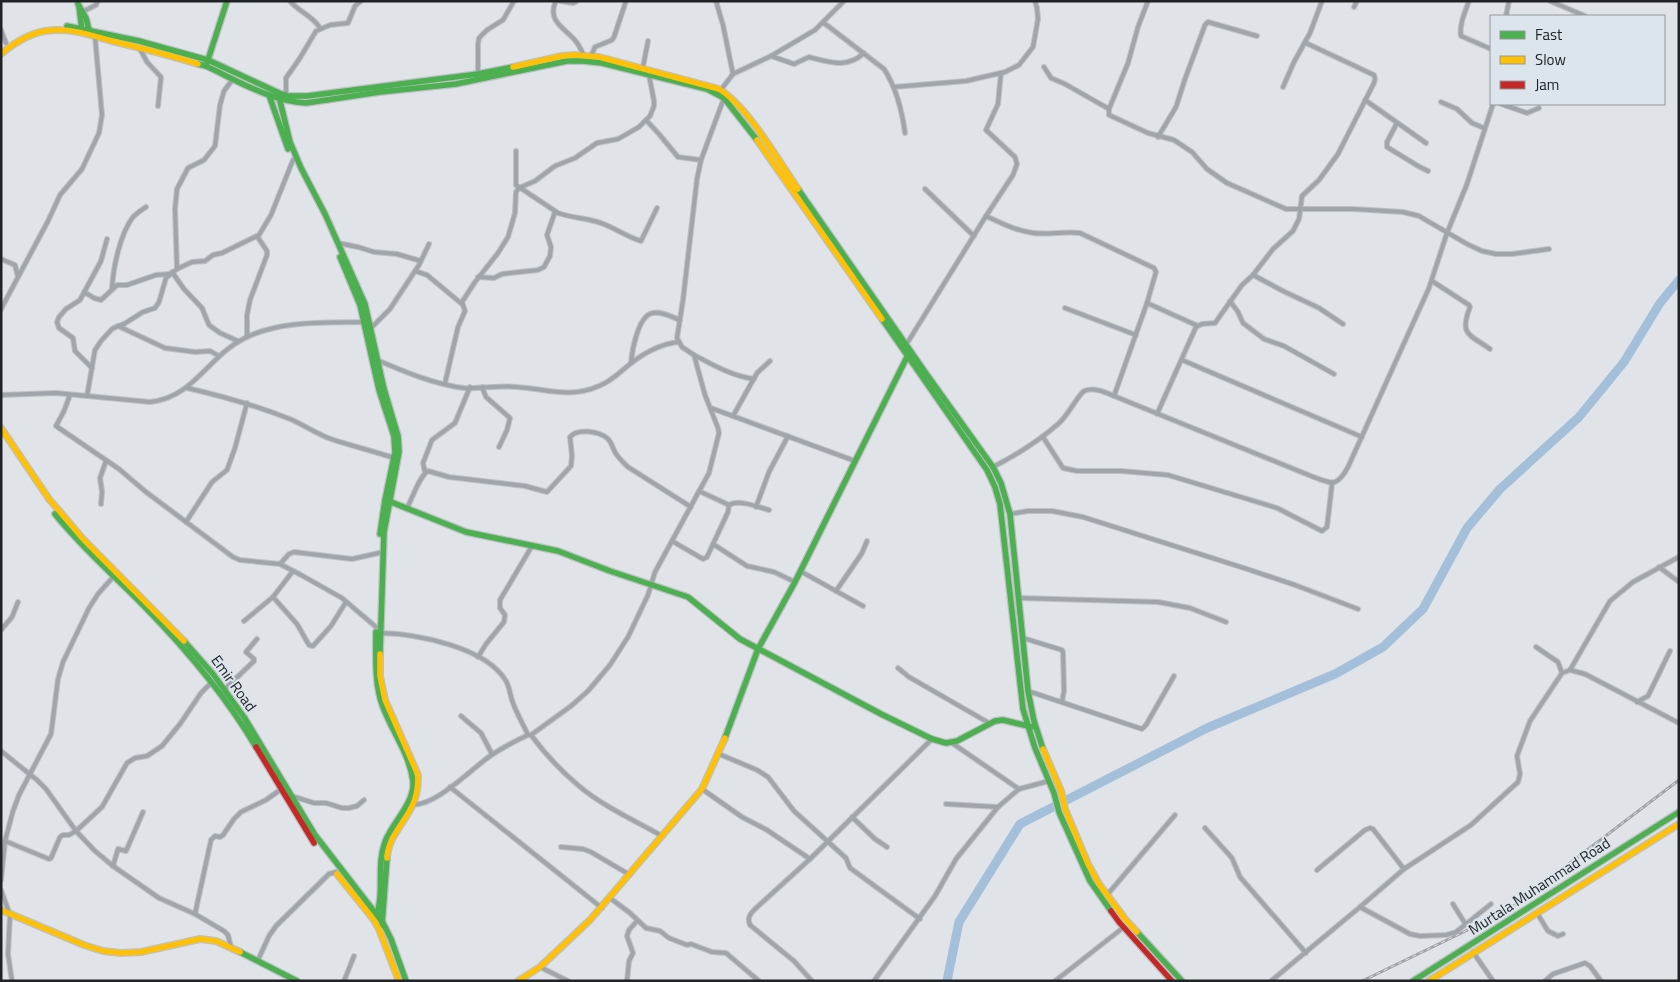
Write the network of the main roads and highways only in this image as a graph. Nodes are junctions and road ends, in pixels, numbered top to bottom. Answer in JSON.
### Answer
{"nodes":[{"id":1,"x":227,"y":1,"type":"edge"},
{"id":2,"x":78,"y":2,"type":"edge"},
{"id":3,"x":82,"y":31,"type":"junction"},
{"id":4,"x":92,"y":34,"type":"junction"},
{"id":5,"x":4,"y":45,"type":"edge"},
{"id":6,"x":1,"y":54,"type":"edge"},
{"id":7,"x":207,"y":63,"type":"junction"},
{"id":8,"x":268,"y":88,"type":"junction"},
{"id":9,"x":719,"y":91,"type":"junction"},
{"id":10,"x":279,"y":93,"type":"junction"},
{"id":11,"x":269,"y":96,"type":"junction"},
{"id":12,"x":279,"y":100,"type":"junction"},
{"id":13,"x":782,"y":170,"type":"junction"},
{"id":14,"x":369,"y":324,"type":"junction"},
{"id":15,"x":908,"y":347,"type":"junction"},
{"id":16,"x":907,"y":356,"type":"junction"},
{"id":17,"x":1,"y":428,"type":"edge"},
{"id":18,"x":1,"y":436,"type":"edge"},
{"id":19,"x":387,"y":501,"type":"junction"},
{"id":20,"x":115,"y":574,"type":"junction"},
{"id":21,"x":758,"y":650,"type":"junction"},
{"id":22,"x":1027,"y":725,"type":"junction"},
{"id":23,"x":1036,"y":729,"type":"junction"},
{"id":24,"x":1057,"y":792,"type":"junction"},
{"id":25,"x":410,"y":805,"type":"junction"},
{"id":26,"x":1062,"y":810,"type":"junction"},
{"id":27,"x":1679,"y":812,"type":"edge"},
{"id":28,"x":1679,"y":824,"type":"edge"},
{"id":29,"x":1,"y":910,"type":"edge"},
{"id":30,"x":376,"y":918,"type":"junction"},
{"id":31,"x":384,"y":923,"type":"junction"},
{"id":32,"x":379,"y":929,"type":"junction"},
{"id":33,"x":297,"y":981,"type":"edge"},
{"id":34,"x":399,"y":981,"type":"edge"},
{"id":35,"x":406,"y":981,"type":"edge"},
{"id":36,"x":518,"y":981,"type":"edge"},
{"id":37,"x":1172,"y":981,"type":"edge"},
{"id":38,"x":1182,"y":981,"type":"edge"},
{"id":39,"x":1413,"y":981,"type":"edge"},
{"id":40,"x":1429,"y":981,"type":"edge"}],
"edges":[{"from":1,"to":7,"type":"main road"},
{"from":2,"to":3,"type":"main road"},
{"from":2,"to":4,"type":"main road"},
{"from":3,"to":4,"type":"main road"},
{"from":3,"to":5,"type":"main road"},
{"from":3,"to":6,"type":"main road"},
{"from":4,"to":7,"type":"main road"},
{"from":4,"to":7,"type":"main road"},
{"from":7,"to":8,"type":"main road"},
{"from":7,"to":11,"type":"main road"},
{"from":8,"to":10,"type":"main road"},
{"from":8,"to":11,"type":"main road"},
{"from":9,"to":10,"type":"main road"},
{"from":9,"to":12,"type":"main road"},
{"from":9,"to":13,"type":"main road"},
{"from":9,"to":13,"type":"main road"},
{"from":10,"to":12,"type":"main road"},
{"from":11,"to":12,"type":"main road"},
{"from":11,"to":14,"type":"main road"},
{"from":12,"to":14,"type":"main road"},
{"from":13,"to":15,"type":"main road"},
{"from":13,"to":16,"type":"main road"},
{"from":14,"to":19,"type":"main road"},
{"from":14,"to":19,"type":"main road"},
{"from":15,"to":16,"type":"main road"},
{"from":15,"to":23,"type":"main road"},
{"from":16,"to":21,"type":"main road"},
{"from":16,"to":22,"type":"main road"},
{"from":17,"to":20,"type":"main road","name":"Emir Road"},
{"from":18,"to":20,"type":"main road","name":"Emir Road"},
{"from":19,"to":21,"type":"main road"},
{"from":19,"to":25,"type":"main road"},
{"from":19,"to":25,"type":"main road"},
{"from":20,"to":30,"type":"main road","name":"Emir Road"},
{"from":20,"to":30,"type":"main road","name":"Emir Road"},
{"from":21,"to":22,"type":"main road"},
{"from":21,"to":36,"type":"main road"},
{"from":22,"to":23,"type":"main road"},
{"from":22,"to":24,"type":"main road"},
{"from":23,"to":24,"type":"main road"},
{"from":24,"to":26,"type":"main road"},
{"from":25,"to":30,"type":"main road"},
{"from":25,"to":31,"type":"main road"},
{"from":26,"to":37,"type":"main road"},
{"from":26,"to":38,"type":"main road"},
{"from":27,"to":39,"type":"main road","name":"Murtala Muhammad Road"},
{"from":28,"to":40,"type":"main road","name":"Murtala Muhammad Road"},
{"from":29,"to":33,"type":"main road"},
{"from":30,"to":31,"type":"main road","name":"Emir Road"},
{"from":30,"to":32,"type":"main road","name":"Emir Road"},
{"from":31,"to":32,"type":"main road"},
{"from":31,"to":35,"type":"main road","name":"Emir Road"},
{"from":32,"to":34,"type":"main road","name":"Emir Road"}]}
